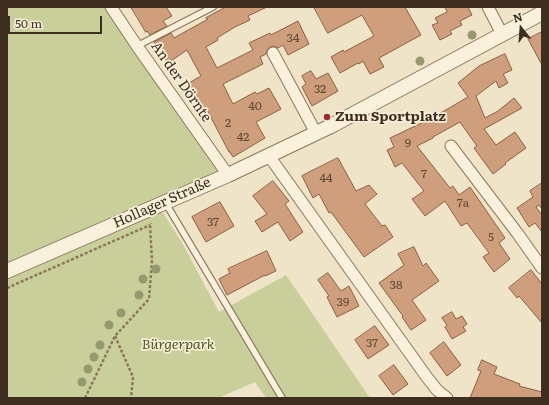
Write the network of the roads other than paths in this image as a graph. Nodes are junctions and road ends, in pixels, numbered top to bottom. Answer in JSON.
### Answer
{"nodes":[{"id":1,"x":111,"y":7,"type":"edge"},
{"id":2,"x":213,"y":7,"type":"edge"},
{"id":3,"x":488,"y":7,"type":"edge"},
{"id":4,"x":542,"y":13,"type":"edge"},
{"id":5,"x":502,"y":34,"type":"junction"},
{"id":6,"x":137,"y":46,"type":"junction"},
{"id":7,"x":273,"y":53,"type":"dead end"},
{"id":8,"x":316,"y":133,"type":"junction"},
{"id":9,"x":451,"y":146,"type":"dead end"},
{"id":10,"x":269,"y":156,"type":"junction"},
{"id":11,"x":228,"y":175,"type":"junction"},
{"id":12,"x":162,"y":204,"type":"junction"},
{"id":13,"x":542,"y":268,"type":"edge"},
{"id":14,"x":7,"y":271,"type":"edge"},
{"id":15,"x":282,"y":398,"type":"edge"},
{"id":16,"x":447,"y":398,"type":"edge"}],
"edges":[{"from":1,"to":6,"type":"street","name":"An der Dörnte"},
{"from":2,"to":6,"type":"lane"},
{"from":3,"to":5,"type":"street"},
{"from":4,"to":5,"type":"street","name":"Hollager Straße"},
{"from":5,"to":8,"type":"street","name":"Hollager Straße"},
{"from":6,"to":11,"type":"street","name":"An der Dörnte"},
{"from":7,"to":8,"type":"street"},
{"from":8,"to":10,"type":"street","name":"Hollager Straße"},
{"from":9,"to":13,"type":"street"},
{"from":10,"to":11,"type":"street","name":"Hollager Straße"},
{"from":10,"to":16,"type":"street"},
{"from":11,"to":12,"type":"street","name":"Hollager Straße"},
{"from":12,"to":14,"type":"street","name":"Hollager Straße"},
{"from":12,"to":15,"type":"lane"}]}
